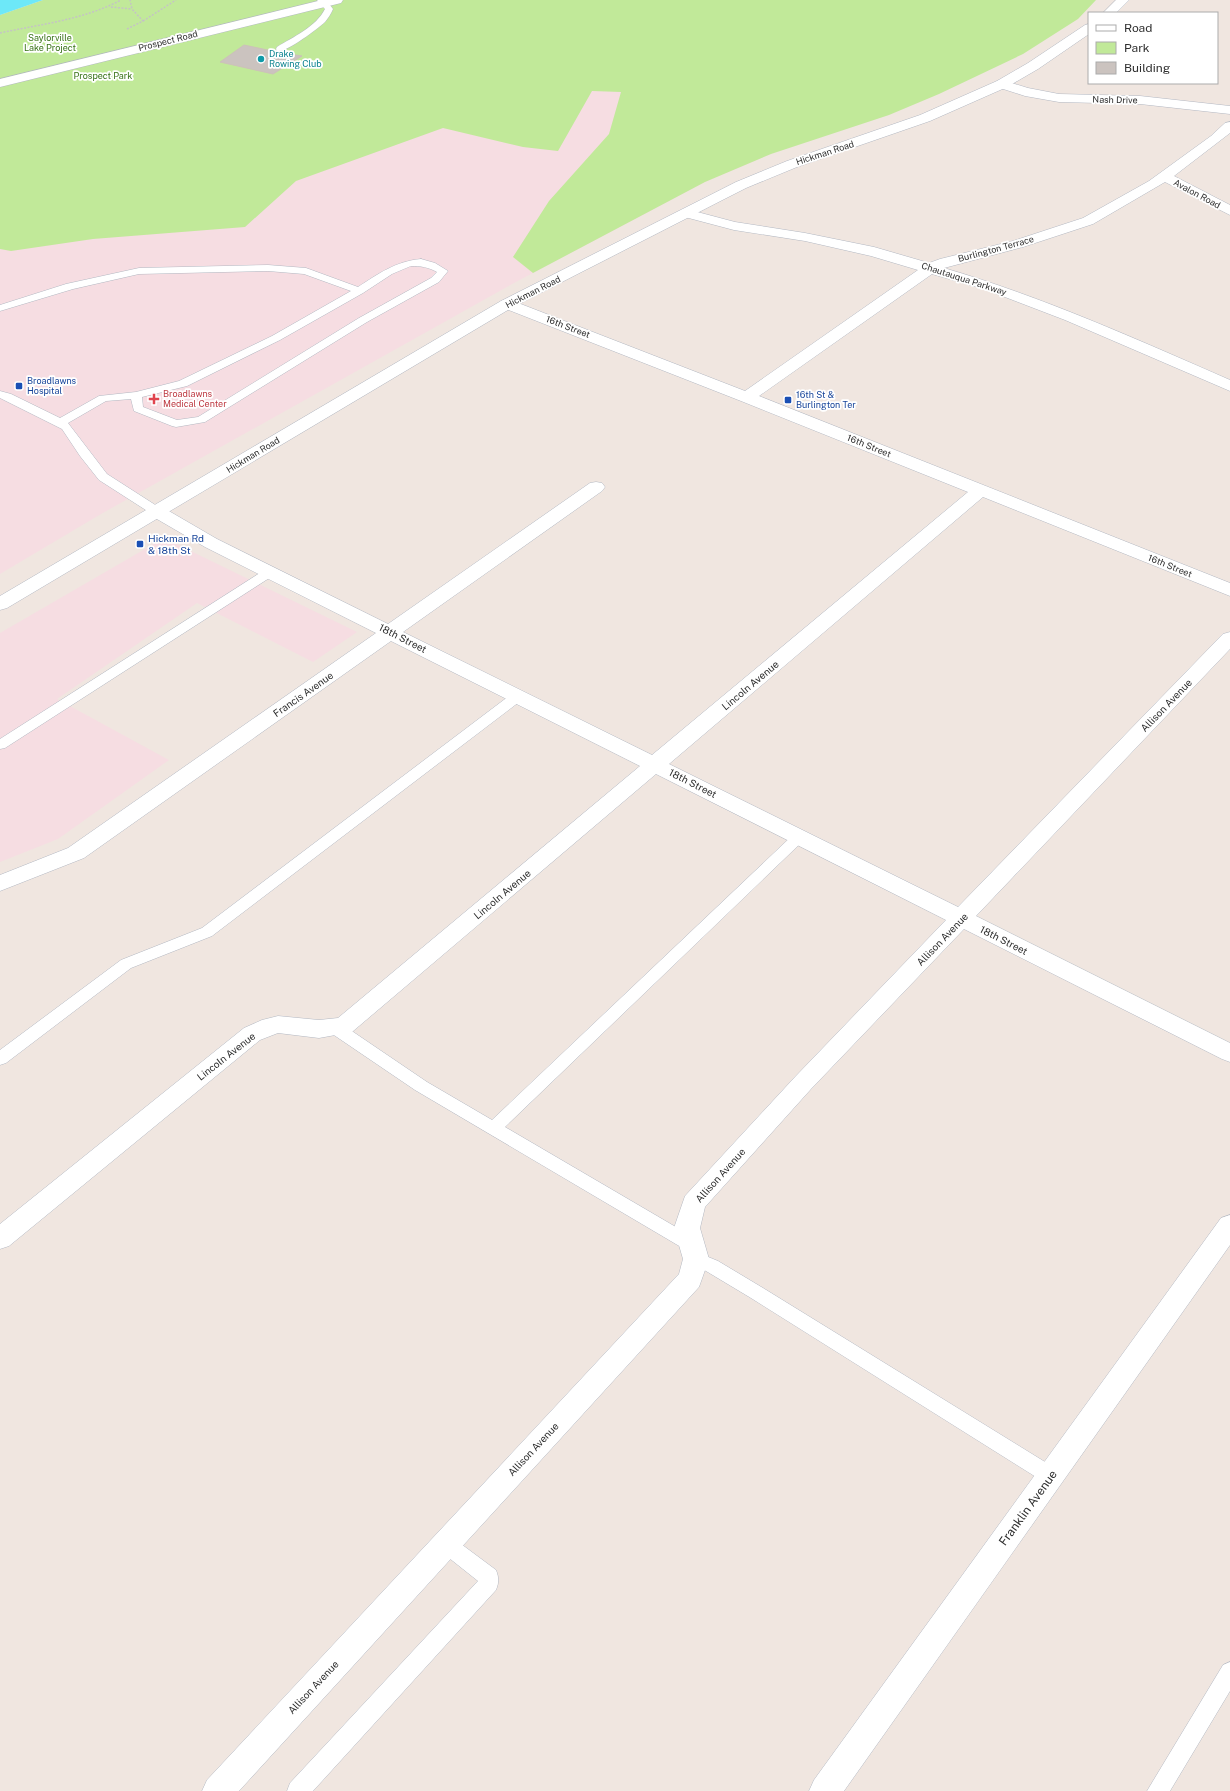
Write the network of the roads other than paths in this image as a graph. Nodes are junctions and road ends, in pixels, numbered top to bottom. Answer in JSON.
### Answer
{"nodes":[{"id":1,"x":1123,"y":0,"type":"edge"},
{"id":2,"x":327,"y":1,"type":"edge"},
{"id":3,"x":1110,"y":12,"type":"edge"},
{"id":4,"x":1088,"y":29,"type":"edge"},
{"id":5,"x":280,"y":49,"type":"dead end"},
{"id":6,"x":0,"y":83,"type":"edge"},
{"id":7,"x":1002,"y":84,"type":"junction"},
{"id":8,"x":1230,"y":110,"type":"edge"},
{"id":9,"x":1230,"y":126,"type":"edge"},
{"id":10,"x":1164,"y":176,"type":"junction"},
{"id":11,"x":1230,"y":211,"type":"edge"},
{"id":12,"x":686,"y":213,"type":"junction"},
{"id":13,"x":931,"y":268,"type":"junction"},
{"id":14,"x":358,"y":291,"type":"junction"},
{"id":15,"x":508,"y":304,"type":"junction"},
{"id":16,"x":0,"y":308,"type":"edge"},
{"id":17,"x":1230,"y":386,"type":"edge"},
{"id":18,"x":0,"y":394,"type":"edge"},
{"id":19,"x":136,"y":395,"type":"junction"},
{"id":20,"x":747,"y":397,"type":"junction"},
{"id":21,"x":60,"y":423,"type":"junction"},
{"id":22,"x":596,"y":487,"type":"dead end"},
{"id":23,"x":981,"y":490,"type":"junction"},
{"id":24,"x":156,"y":511,"type":"junction"},
{"id":25,"x":270,"y":572,"type":"junction"},
{"id":26,"x":1230,"y":590,"type":"edge"},
{"id":27,"x":0,"y":604,"type":"edge"},
{"id":28,"x":391,"y":632,"type":"junction"},
{"id":29,"x":1230,"y":638,"type":"edge"},
{"id":30,"x":518,"y":696,"type":"junction"},
{"id":31,"x":0,"y":745,"type":"edge"},
{"id":32,"x":656,"y":765,"type":"junction"},
{"id":33,"x":799,"y":837,"type":"junction"},
{"id":34,"x":0,"y":883,"type":"edge"},
{"id":35,"x":962,"y":918,"type":"junction"},
{"id":36,"x":334,"y":1027,"type":"junction"},
{"id":37,"x":1230,"y":1053,"type":"edge"},
{"id":38,"x":0,"y":1059,"type":"edge"},
{"id":39,"x":494,"y":1128,"type":"junction"},
{"id":40,"x":1230,"y":1225,"type":"edge"},
{"id":41,"x":0,"y":1238,"type":"edge"},
{"id":42,"x":694,"y":1252,"type":"junction"},
{"id":43,"x":1050,"y":1476,"type":"junction"},
{"id":44,"x":446,"y":1544,"type":"junction"},
{"id":45,"x":1230,"y":1672,"type":"edge"},
{"id":46,"x":218,"y":1791,"type":"edge"},
{"id":47,"x":298,"y":1791,"type":"edge"},
{"id":48,"x":825,"y":1791,"type":"edge"},
{"id":49,"x":1158,"y":1791,"type":"edge"}],
"edges":[{"from":1,"to":3,"type":"street"},
{"from":2,"to":5,"type":"lane"},
{"from":2,"to":6,"type":"street","name":"Prospect Road"},
{"from":4,"to":7,"type":"street","name":"Hickman Road"},
{"from":7,"to":8,"type":"street","name":"Nash Drive"},
{"from":7,"to":12,"type":"street","name":"Hickman Road"},
{"from":9,"to":10,"type":"street","name":"Burlington Terrace"},
{"from":10,"to":11,"type":"street","name":"Avalon Road"},
{"from":10,"to":13,"type":"street","name":"Burlington Terrace"},
{"from":12,"to":13,"type":"street","name":"Chautauqua Parkway"},
{"from":12,"to":15,"type":"street","name":"Hickman Road"},
{"from":13,"to":17,"type":"street","name":"Chautauqua Parkway"},
{"from":13,"to":20,"type":"street","name":"Burlington Terrace"},
{"from":14,"to":16,"type":"lane"},
{"from":14,"to":19,"type":"lane"},
{"from":14,"to":19,"type":"lane"},
{"from":15,"to":20,"type":"street","name":"16th Street"},
{"from":15,"to":24,"type":"street","name":"Hickman Road"},
{"from":18,"to":21,"type":"lane"},
{"from":19,"to":21,"type":"lane"},
{"from":20,"to":23,"type":"street","name":"16th Street"},
{"from":21,"to":24,"type":"lane"},
{"from":22,"to":28,"type":"street","name":"Francis Avenue"},
{"from":23,"to":26,"type":"street","name":"16th Street"},
{"from":23,"to":32,"type":"street","name":"Lincoln Avenue"},
{"from":24,"to":25,"type":"street","name":"18th Street"},
{"from":24,"to":27,"type":"street","name":"Hickman Road"},
{"from":25,"to":28,"type":"street","name":"18th Street"},
{"from":25,"to":31,"type":"lane"},
{"from":28,"to":30,"type":"street","name":"18th Street"},
{"from":28,"to":34,"type":"street","name":"Francis Avenue"},
{"from":29,"to":35,"type":"street","name":"Allison Avenue"},
{"from":30,"to":32,"type":"street","name":"18th Street"},
{"from":30,"to":38,"type":"lane"},
{"from":32,"to":33,"type":"street","name":"18th Street"},
{"from":32,"to":36,"type":"street","name":"Lincoln Avenue"},
{"from":33,"to":35,"type":"street","name":"18th Street"},
{"from":33,"to":39,"type":"lane"},
{"from":35,"to":37,"type":"street","name":"18th Street"},
{"from":35,"to":42,"type":"street","name":"Allison Avenue"},
{"from":36,"to":39,"type":"lane"},
{"from":36,"to":41,"type":"street","name":"Lincoln Avenue"},
{"from":39,"to":42,"type":"lane"},
{"from":40,"to":43,"type":"street","name":"Franklin Avenue"},
{"from":42,"to":43,"type":"lane"},
{"from":42,"to":44,"type":"street","name":"Allison Avenue"},
{"from":43,"to":48,"type":"street","name":"Franklin Avenue"},
{"from":44,"to":46,"type":"street","name":"Allison Avenue"},
{"from":44,"to":47,"type":"lane"},
{"from":45,"to":49,"type":"lane"}]}
